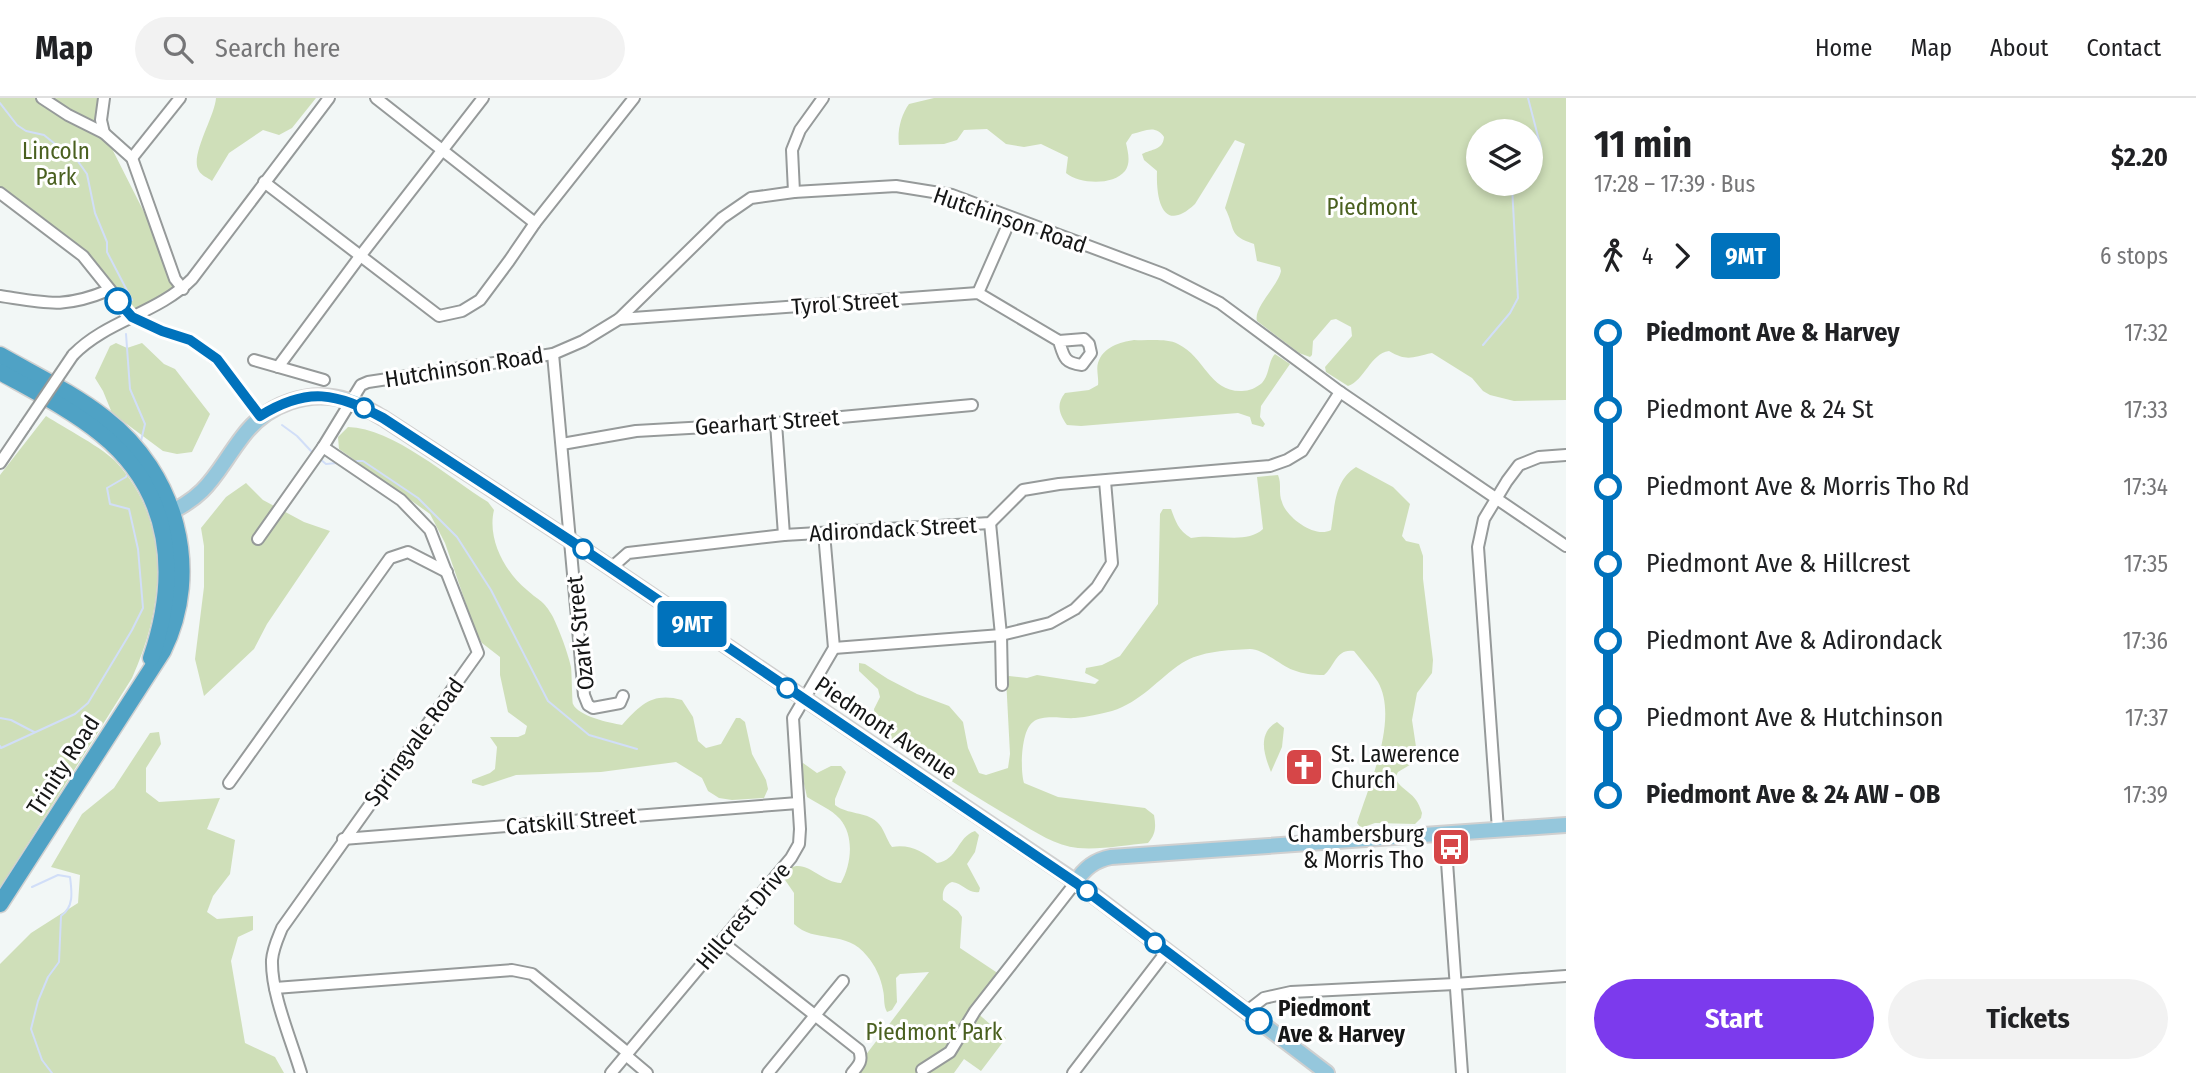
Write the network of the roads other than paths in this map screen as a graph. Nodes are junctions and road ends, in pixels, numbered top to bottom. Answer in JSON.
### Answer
{"nodes":[{"id":1,"x":41,"y":98,"type":"edge"},
{"id":2,"x":104,"y":98,"type":"edge"},
{"id":3,"x":180,"y":98,"type":"edge"},
{"id":4,"x":329,"y":98,"type":"edge"},
{"id":5,"x":376,"y":98,"type":"edge"},
{"id":6,"x":483,"y":98,"type":"edge"},
{"id":7,"x":634,"y":98,"type":"edge"},
{"id":8,"x":823,"y":98,"type":"edge"},
{"id":9,"x":104,"y":134,"type":"junction"},
{"id":10,"x":442,"y":150,"type":"junction"},
{"id":11,"x":132,"y":158,"type":"junction"},
{"id":12,"x":264,"y":182,"type":"junction"},
{"id":13,"x":794,"y":192,"type":"junction"},
{"id":14,"x":0,"y":193,"type":"edge"},
{"id":15,"x":1011,"y":218,"type":"junction"},
{"id":16,"x":535,"y":223,"type":"junction"},
{"id":17,"x":361,"y":255,"type":"junction"},
{"id":18,"x":183,"y":289,"type":"junction"},
{"id":19,"x":109,"y":290,"type":"junction"},
{"id":20,"x":978,"y":293,"type":"junction"},
{"id":21,"x":0,"y":296,"type":"edge"},
{"id":22,"x":132,"y":317,"type":"junction"},
{"id":23,"x":619,"y":319,"type":"junction"},
{"id":24,"x":1059,"y":341,"type":"dead end"},
{"id":25,"x":553,"y":354,"type":"junction"},
{"id":26,"x":0,"y":355,"type":"edge"},
{"id":27,"x":254,"y":360,"type":"dead end"},
{"id":28,"x":278,"y":367,"type":"junction"},
{"id":29,"x":0,"y":372,"type":"edge"},
{"id":30,"x":324,"y":380,"type":"dead end"},
{"id":31,"x":1340,"y":392,"type":"junction"},
{"id":32,"x":350,"y":401,"type":"junction"},
{"id":33,"x":972,"y":405,"type":"dead end"},
{"id":34,"x":260,"y":416,"type":"junction"},
{"id":35,"x":776,"y":423,"type":"junction"},
{"id":36,"x":562,"y":444,"type":"junction"},
{"id":37,"x":323,"y":447,"type":"junction"},
{"id":38,"x":1566,"y":455,"type":"edge"},
{"id":39,"x":134,"y":457,"type":"junction"},
{"id":40,"x":0,"y":463,"type":"edge"},
{"id":41,"x":1105,"y":481,"type":"junction"},
{"id":42,"x":1497,"y":498,"type":"junction"},
{"id":43,"x":166,"y":514,"type":"junction"},
{"id":44,"x":990,"y":523,"type":"junction"},
{"id":45,"x":824,"y":533,"type":"junction"},
{"id":46,"x":784,"y":535,"type":"junction"},
{"id":47,"x":258,"y":539,"type":"dead end"},
{"id":48,"x":571,"y":541,"type":"junction"},
{"id":49,"x":1566,"y":546,"type":"edge"},
{"id":50,"x":611,"y":568,"type":"junction"},
{"id":51,"x":447,"y":572,"type":"junction"},
{"id":52,"x":1001,"y":635,"type":"junction"},
{"id":53,"x":834,"y":648,"type":"junction"},
{"id":54,"x":1002,"y":685,"type":"dead end"},
{"id":55,"x":623,"y":696,"type":"dead end"},
{"id":56,"x":804,"y":700,"type":"junction"},
{"id":57,"x":229,"y":783,"type":"dead end"},
{"id":58,"x":798,"y":803,"type":"junction"},
{"id":59,"x":1566,"y":825,"type":"edge"},
{"id":60,"x":1498,"y":830,"type":"junction"},
{"id":61,"x":1445,"y":834,"type":"junction"},
{"id":62,"x":343,"y":839,"type":"junction"},
{"id":63,"x":1076,"y":883,"type":"junction"},
{"id":64,"x":0,"y":904,"type":"edge"},
{"id":65,"x":722,"y":942,"type":"junction"},
{"id":66,"x":1166,"y":952,"type":"junction"},
{"id":67,"x":1566,"y":976,"type":"edge"},
{"id":68,"x":843,"y":981,"type":"dead end"},
{"id":69,"x":1455,"y":984,"type":"junction"},
{"id":70,"x":275,"y":988,"type":"junction"},
{"id":71,"x":1246,"y":1012,"type":"junction"},
{"id":72,"x":816,"y":1015,"type":"junction"},
{"id":73,"x":628,"y":1053,"type":"junction"},
{"id":74,"x":922,"y":1070,"type":"dead end"},
{"id":75,"x":1076,"y":1072,"type":"edge"},
{"id":76,"x":301,"y":1073,"type":"edge"},
{"id":77,"x":611,"y":1073,"type":"edge"},
{"id":78,"x":647,"y":1073,"type":"edge"},
{"id":79,"x":768,"y":1073,"type":"edge"},
{"id":80,"x":852,"y":1073,"type":"edge"},
{"id":81,"x":1327,"y":1073,"type":"edge"},
{"id":82,"x":1462,"y":1073,"type":"edge"}],
"edges":[{"from":1,"to":9,"type":"street"},
{"from":2,"to":9,"type":"street"},
{"from":3,"to":11,"type":"street"},
{"from":4,"to":12,"type":"street"},
{"from":5,"to":10,"type":"street"},
{"from":6,"to":10,"type":"street"},
{"from":7,"to":16,"type":"street"},
{"from":8,"to":13,"type":"street"},
{"from":9,"to":11,"type":"street"},
{"from":10,"to":16,"type":"street"},
{"from":10,"to":17,"type":"street"},
{"from":11,"to":18,"type":"street"},
{"from":12,"to":17,"type":"street"},
{"from":12,"to":18,"type":"street"},
{"from":13,"to":15,"type":"street","name":"Hutchinson Road"},
{"from":13,"to":23,"type":"street","name":"Hutchinson Road"},
{"from":14,"to":19,"type":"street"},
{"from":15,"to":20,"type":"street"},
{"from":15,"to":31,"type":"street","name":"Hutchinson Road"},
{"from":16,"to":17,"type":"street"},
{"from":17,"to":28,"type":"street"},
{"from":18,"to":22,"type":"street"},
{"from":19,"to":21,"type":"street"},
{"from":19,"to":22,"type":"street"},
{"from":20,"to":23,"type":"street","name":"Tyrol Street"},
{"from":20,"to":24,"type":"street"},
{"from":22,"to":34,"type":"street"},
{"from":22,"to":40,"type":"street","bridge":true},
{"from":23,"to":25,"type":"street","name":"Hutchinson Road"},
{"from":25,"to":32,"type":"street","name":"Hutchinson Road"},
{"from":25,"to":36,"type":"street","name":"Ozark Street"},
{"from":26,"to":39,"type":"highway"},
{"from":27,"to":28,"type":"street"},
{"from":28,"to":30,"type":"street"},
{"from":29,"to":39,"type":"highway"},
{"from":31,"to":41,"type":"street","name":"Adirondack Street"},
{"from":31,"to":42,"type":"street","name":"Hutchinson Road"},
{"from":32,"to":34,"type":"main road","name":"Piedmont Avenue"},
{"from":32,"to":37,"type":"street"},
{"from":32,"to":48,"type":"main road","name":"Piedmont Avenue"},
{"from":33,"to":35,"type":"street","name":"Gearhart Street"},
{"from":34,"to":43,"type":"main road","name":"Piedmont Avenue"},
{"from":35,"to":36,"type":"street","name":"Gearhart Street"},
{"from":35,"to":46,"type":"street"},
{"from":36,"to":48,"type":"street","name":"Ozark Street"},
{"from":37,"to":47,"type":"street"},
{"from":37,"to":51,"type":"street","name":"Springvale Road"},
{"from":38,"to":42,"type":"street"},
{"from":39,"to":43,"type":"highway"},
{"from":41,"to":44,"type":"street","name":"Adirondack Street"},
{"from":41,"to":52,"type":"street"},
{"from":42,"to":49,"type":"street","name":"Hutchinson Road"},
{"from":42,"to":60,"type":"street"},
{"from":43,"to":64,"type":"highway","name":"Trinity Road"},
{"from":44,"to":45,"type":"street","name":"Adirondack Street"},
{"from":44,"to":52,"type":"street"},
{"from":45,"to":46,"type":"street","name":"Adirondack Street"},
{"from":45,"to":53,"type":"street"},
{"from":46,"to":50,"type":"street","name":"Adirondack Street"},
{"from":48,"to":50,"type":"main road","name":"Piedmont Avenue"},
{"from":48,"to":55,"type":"street","name":"Ozark Street"},
{"from":50,"to":56,"type":"main road","name":"Piedmont Avenue"},
{"from":51,"to":57,"type":"street"},
{"from":51,"to":62,"type":"street","name":"Springvale Road"},
{"from":52,"to":53,"type":"street"},
{"from":52,"to":54,"type":"street"},
{"from":53,"to":56,"type":"street","name":"Hillcrest Drive"},
{"from":56,"to":58,"type":"street","name":"Hillcrest Drive"},
{"from":56,"to":63,"type":"main road","name":"Piedmont Avenue"},
{"from":58,"to":62,"type":"street","name":"Catskill Street"},
{"from":58,"to":65,"type":"street","name":"Hillcrest Drive"},
{"from":59,"to":60,"type":"main road"},
{"from":60,"to":61,"type":"main road"},
{"from":61,"to":63,"type":"main road"},
{"from":61,"to":69,"type":"street"},
{"from":62,"to":70,"type":"street","name":"Springvale Road"},
{"from":63,"to":66,"type":"main road","name":"Piedmont Avenue"},
{"from":63,"to":74,"type":"street"},
{"from":65,"to":72,"type":"street"},
{"from":65,"to":73,"type":"street","name":"Hillcrest Drive"},
{"from":66,"to":71,"type":"main road","name":"Piedmont Avenue"},
{"from":66,"to":75,"type":"street"},
{"from":67,"to":69,"type":"street"},
{"from":68,"to":72,"type":"street"},
{"from":69,"to":71,"type":"street"},
{"from":69,"to":82,"type":"street"},
{"from":70,"to":73,"type":"street"},
{"from":70,"to":76,"type":"street","name":"Springvale Road"},
{"from":71,"to":81,"type":"main road","name":"Piedmont Avenue"},
{"from":72,"to":79,"type":"street"},
{"from":72,"to":80,"type":"street"},
{"from":73,"to":77,"type":"street","name":"Hillcrest Drive"},
{"from":73,"to":78,"type":"street"}]}
